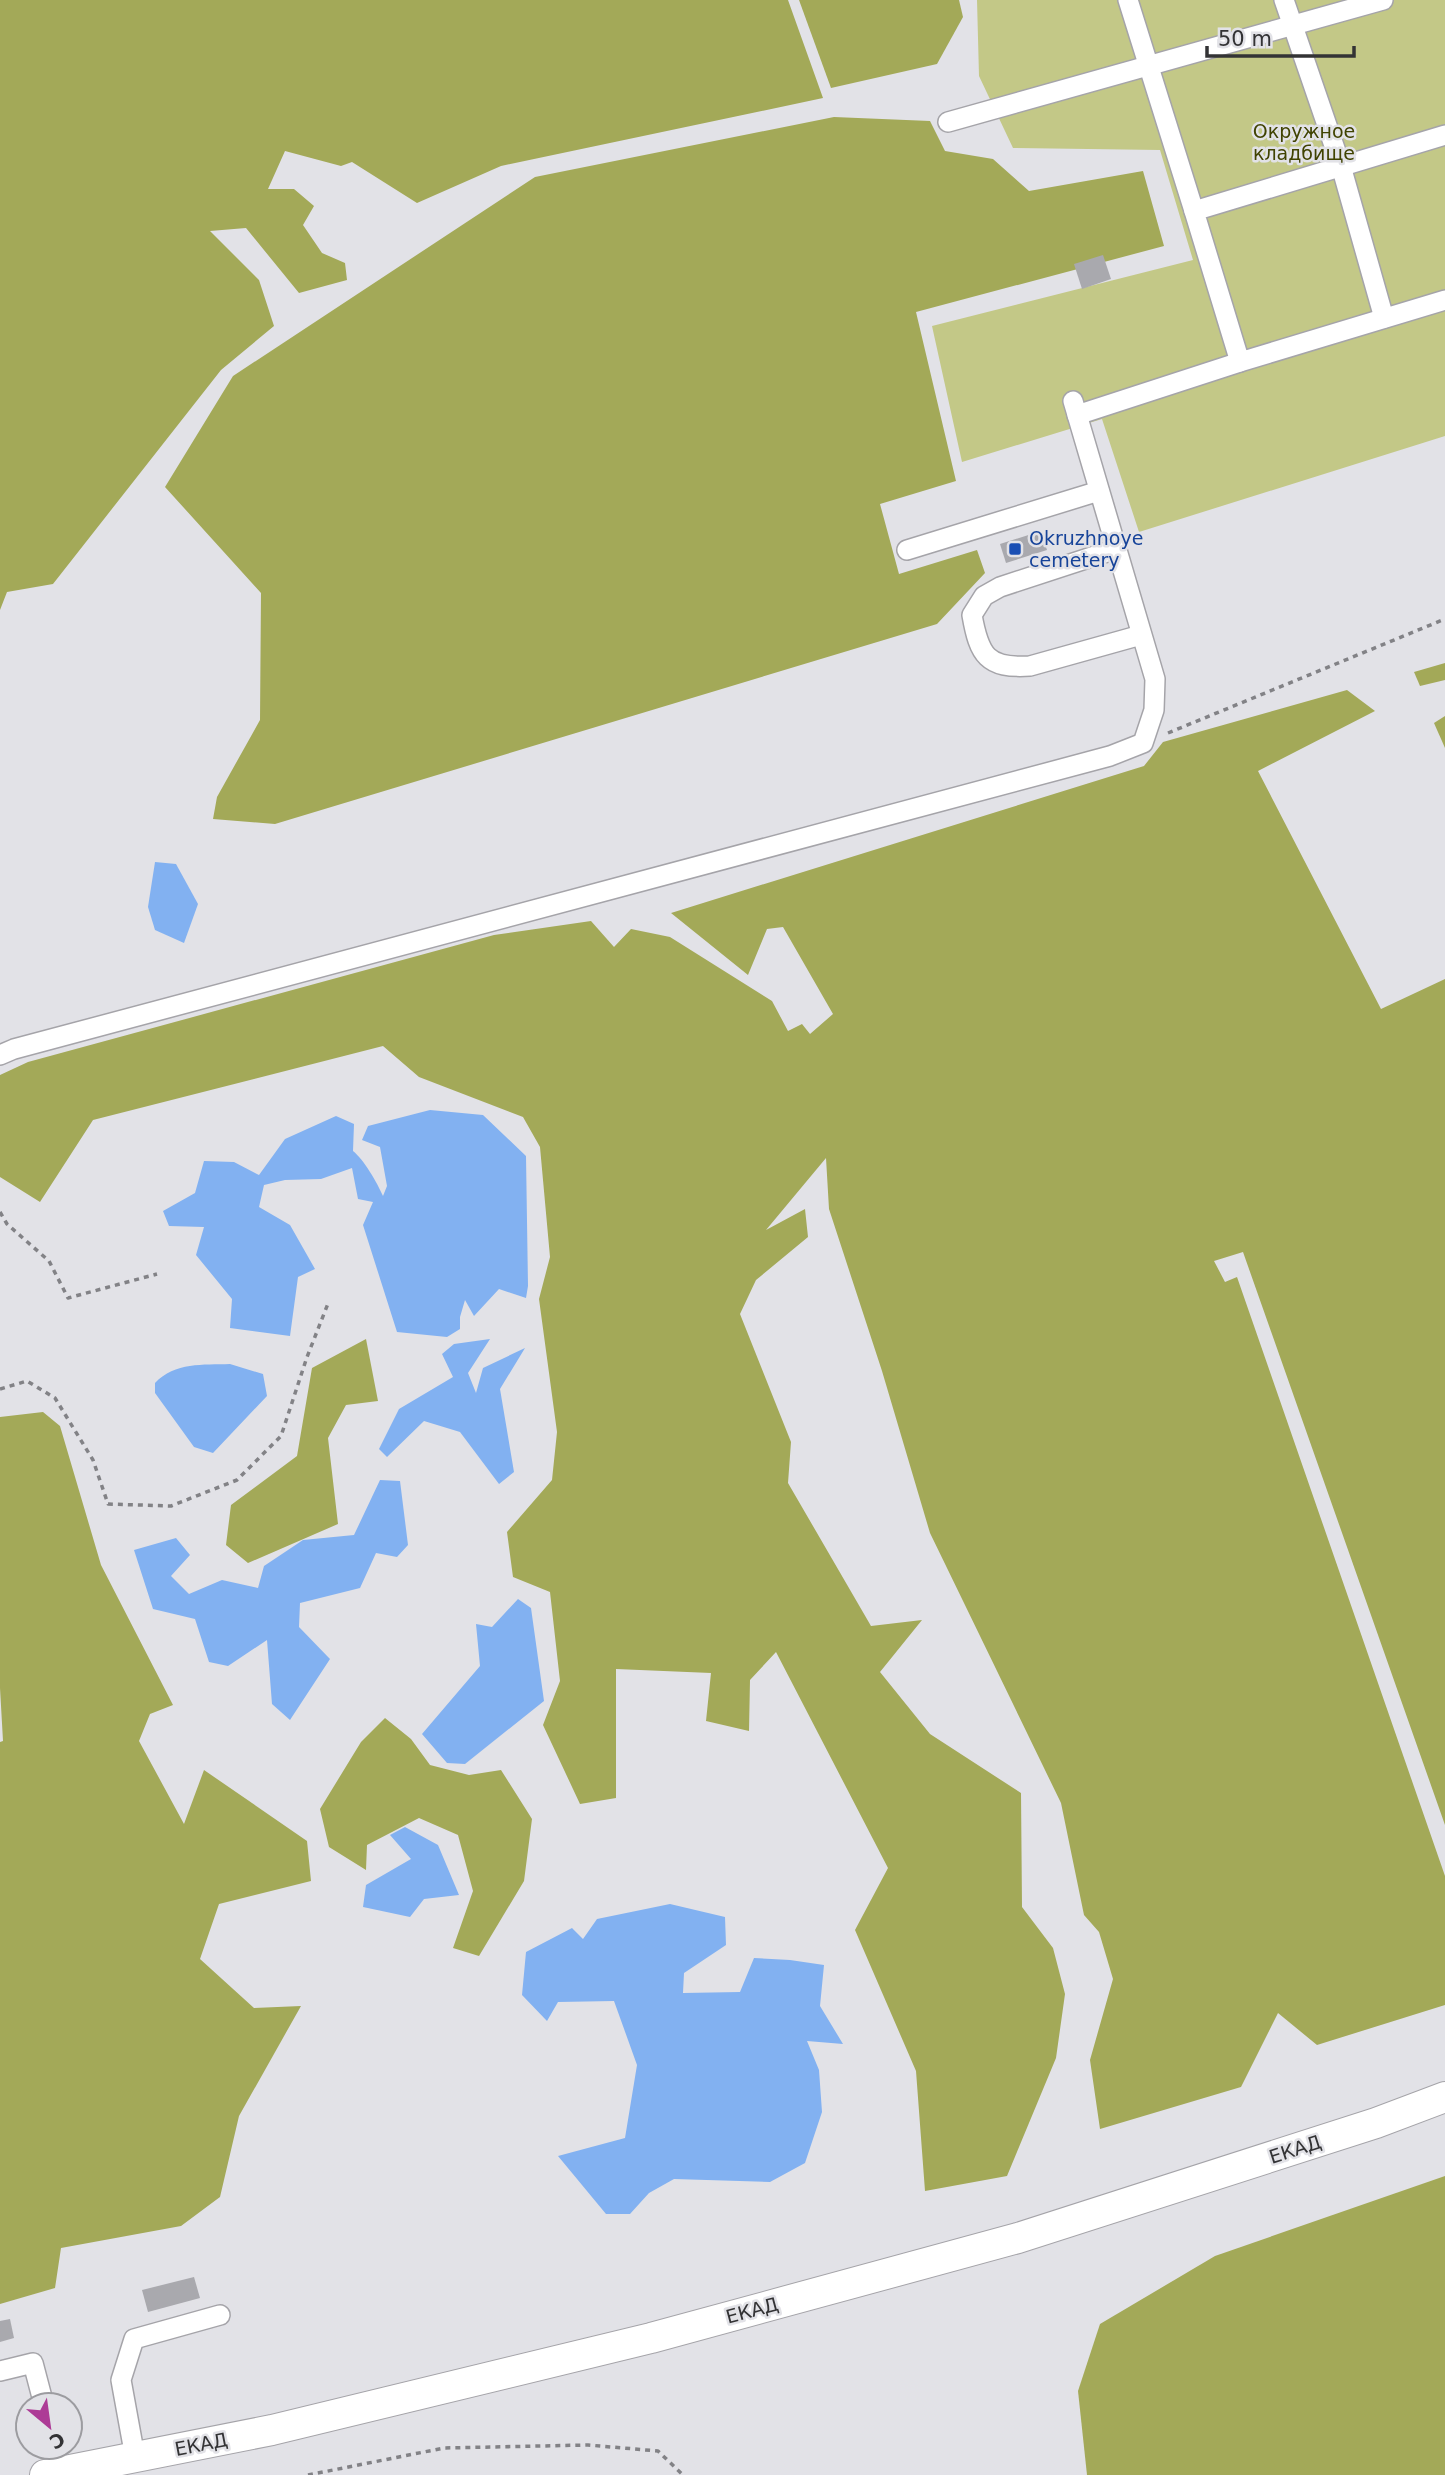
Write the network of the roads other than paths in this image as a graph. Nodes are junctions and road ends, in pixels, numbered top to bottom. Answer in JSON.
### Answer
{"nodes":[{"id":1,"x":1128,"y":0,"type":"edge"},
{"id":2,"x":1284,"y":0,"type":"edge"},
{"id":3,"x":1383,"y":0,"type":"edge"},
{"id":4,"x":1293,"y":27,"type":"junction"},
{"id":5,"x":1149,"y":67,"type":"junction"},
{"id":6,"x":948,"y":122,"type":"dead end"},
{"id":7,"x":1445,"y":135,"type":"edge"},
{"id":8,"x":1341,"y":166,"type":"junction"},
{"id":9,"x":1194,"y":211,"type":"junction"},
{"id":10,"x":1445,"y":300,"type":"edge"},
{"id":11,"x":1384,"y":318,"type":"junction"},
{"id":12,"x":1240,"y":362,"type":"junction"},
{"id":13,"x":1099,"y":491,"type":"junction"},
{"id":14,"x":1116,"y":549,"type":"junction"},
{"id":15,"x":907,"y":550,"type":"dead end"},
{"id":16,"x":1141,"y":635,"type":"junction"},
{"id":17,"x":0,"y":1055,"type":"edge"},
{"id":18,"x":1445,"y":2097,"type":"edge"},
{"id":19,"x":220,"y":2315,"type":"dead end"},
{"id":20,"x":0,"y":2371,"type":"edge"},
{"id":21,"x":40,"y":2391,"type":"edge"},
{"id":22,"x":135,"y":2457,"type":"junction"},
{"id":23,"x":53,"y":2465,"type":"edge"}],
"edges":[{"from":1,"to":5,"type":"street"},
{"from":2,"to":4,"type":"street"},
{"from":3,"to":4,"type":"street"},
{"from":4,"to":5,"type":"street"},
{"from":4,"to":8,"type":"street"},
{"from":5,"to":6,"type":"street"},
{"from":5,"to":9,"type":"street"},
{"from":7,"to":8,"type":"street"},
{"from":8,"to":9,"type":"street"},
{"from":8,"to":11,"type":"street"},
{"from":9,"to":12,"type":"street"},
{"from":10,"to":11,"type":"street"},
{"from":11,"to":12,"type":"street"},
{"from":12,"to":13,"type":"street"},
{"from":13,"to":14,"type":"street"},
{"from":13,"to":15,"type":"street"},
{"from":14,"to":16,"type":"street"},
{"from":14,"to":16,"type":"street"},
{"from":16,"to":17,"type":"street"},
{"from":18,"to":22,"type":"highway","name":"ЕКАД"},
{"from":19,"to":22,"type":"street"},
{"from":20,"to":21,"type":"street"},
{"from":22,"to":23,"type":"highway","name":"ЕКАД"}]}
